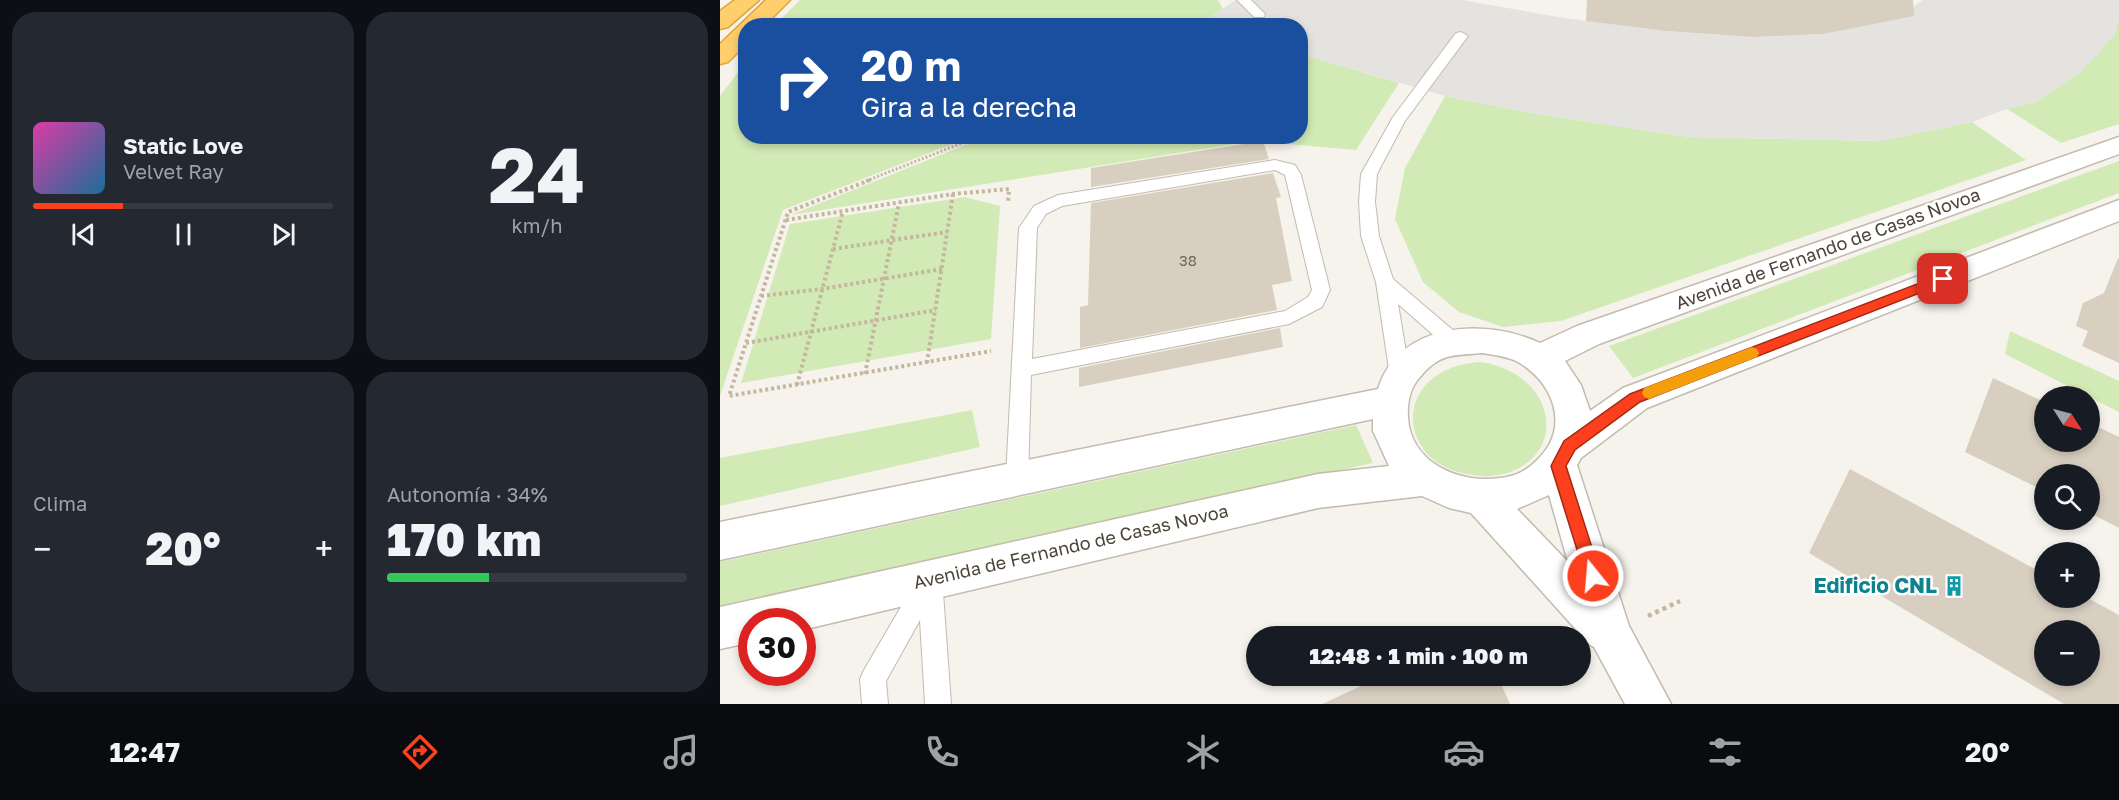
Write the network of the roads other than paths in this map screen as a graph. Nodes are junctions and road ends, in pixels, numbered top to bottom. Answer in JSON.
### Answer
{"nodes":[{"id":1,"x":748,"y":0,"type":"edge"},
{"id":2,"x":779,"y":0,"type":"edge"},
{"id":3,"x":1243,"y":0,"type":"edge"},
{"id":4,"x":1259,"y":14,"type":"dead end"},
{"id":5,"x":760,"y":18,"type":"edge"},
{"id":6,"x":720,"y":22,"type":"edge"},
{"id":7,"x":1461,"y":36,"type":"dead end"},
{"id":8,"x":738,"y":39,"type":"edge"},
{"id":9,"x":720,"y":57,"type":"edge"},
{"id":10,"x":2119,"y":145,"type":"edge"},
{"id":11,"x":2119,"y":210,"type":"edge"},
{"id":12,"x":1385,"y":282,"type":"junction"},
{"id":13,"x":1454,"y":342,"type":"junction"},
{"id":14,"x":1539,"y":358,"type":"junction"},
{"id":15,"x":1022,"y":369,"type":"junction"},
{"id":16,"x":1395,"y":388,"type":"junction"},
{"id":17,"x":1564,"y":456,"type":"junction"},
{"id":18,"x":1017,"y":478,"type":"junction"},
{"id":19,"x":1425,"y":479,"type":"junction"},
{"id":20,"x":1482,"y":498,"type":"junction"},
{"id":21,"x":720,"y":541,"type":"edge"},
{"id":22,"x":930,"y":579,"type":"junction"},
{"id":23,"x":1628,"y":627,"type":"junction"},
{"id":24,"x":720,"y":628,"type":"edge"},
{"id":25,"x":874,"y":704,"type":"edge"},
{"id":26,"x":938,"y":704,"type":"edge"},
{"id":27,"x":1648,"y":704,"type":"edge"}],
"edges":[{"from":1,"to":6,"type":"highway"},
{"from":2,"to":5,"type":"highway"},
{"from":3,"to":4,"type":"lane"},
{"from":7,"to":12,"type":"lane"},
{"from":8,"to":9,"type":"highway"},
{"from":10,"to":14,"type":"street","name":"Avenida de Fernando de Casas Novoa"},
{"from":11,"to":17,"type":"street"},
{"from":12,"to":13,"type":"lane"},
{"from":12,"to":16,"type":"lane"},
{"from":13,"to":14,"type":"street"},
{"from":13,"to":16,"type":"street"},
{"from":14,"to":17,"type":"street"},
{"from":15,"to":15,"type":"lane"},
{"from":15,"to":18,"type":"lane"},
{"from":16,"to":18,"type":"street"},
{"from":16,"to":19,"type":"street"},
{"from":17,"to":20,"type":"street"},
{"from":17,"to":23,"type":"street"},
{"from":18,"to":21,"type":"street"},
{"from":19,"to":20,"type":"street"},
{"from":19,"to":22,"type":"street","name":"Avenida de Fernando de Casas Novoa"},
{"from":20,"to":23,"type":"street"},
{"from":22,"to":24,"type":"street","name":"Avenida de Fernando de Casas Novoa"},
{"from":22,"to":25,"type":"lane"},
{"from":22,"to":26,"type":"lane"},
{"from":23,"to":27,"type":"street"}]}
